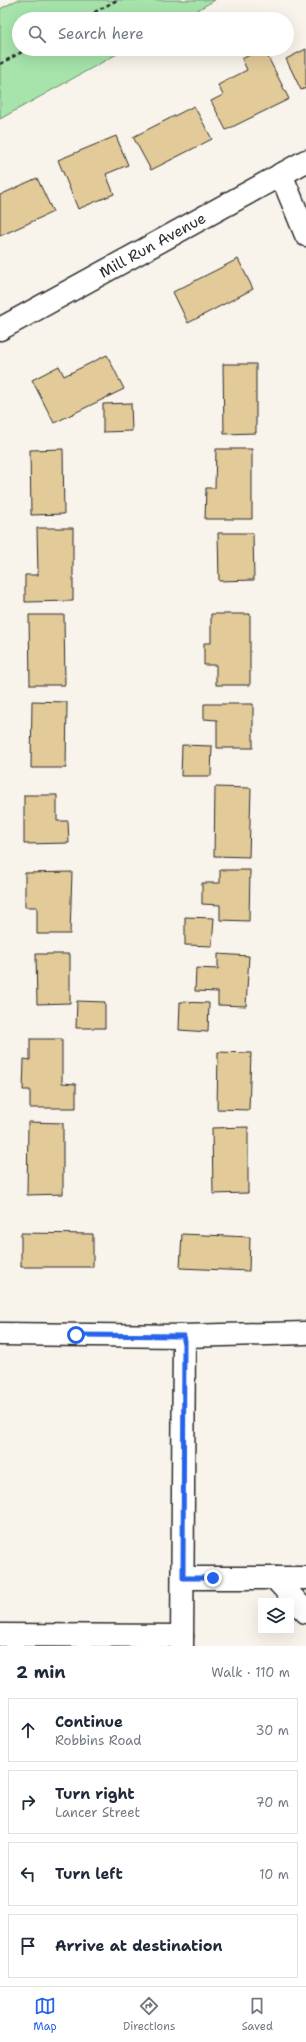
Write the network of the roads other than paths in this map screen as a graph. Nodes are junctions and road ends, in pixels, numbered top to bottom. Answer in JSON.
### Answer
{"nodes":[{"id":1,"x":306,"y":161,"type":"edge"},
{"id":2,"x":281,"y":174,"type":"junction"},
{"id":3,"x":306,"y":235,"type":"edge"},
{"id":4,"x":0,"y":329,"type":"edge"},
{"id":5,"x":306,"y":1333,"type":"edge"},
{"id":6,"x":0,"y":1334,"type":"edge"},
{"id":7,"x":184,"y":1336,"type":"junction"},
{"id":8,"x":183,"y":1578,"type":"junction"},
{"id":9,"x":275,"y":1578,"type":"junction"},
{"id":10,"x":306,"y":1578,"type":"edge"},
{"id":11,"x":306,"y":1612,"type":"edge"},
{"id":12,"x":0,"y":1635,"type":"edge"},
{"id":13,"x":95,"y":1641,"type":"edge"},
{"id":14,"x":182,"y":1641,"type":"edge"}],
"edges":[{"from":1,"to":2,"type":"street","name":"Mill Run Avenue"},
{"from":2,"to":3,"type":"street"},
{"from":2,"to":4,"type":"street","name":"Mill Run Avenue"},
{"from":5,"to":7,"type":"street"},
{"from":6,"to":7,"type":"street"},
{"from":7,"to":8,"type":"street"},
{"from":8,"to":9,"type":"street"},
{"from":8,"to":14,"type":"street"},
{"from":9,"to":10,"type":"street"},
{"from":9,"to":11,"type":"street"},
{"from":12,"to":13,"type":"street"},
{"from":13,"to":14,"type":"street"}]}
